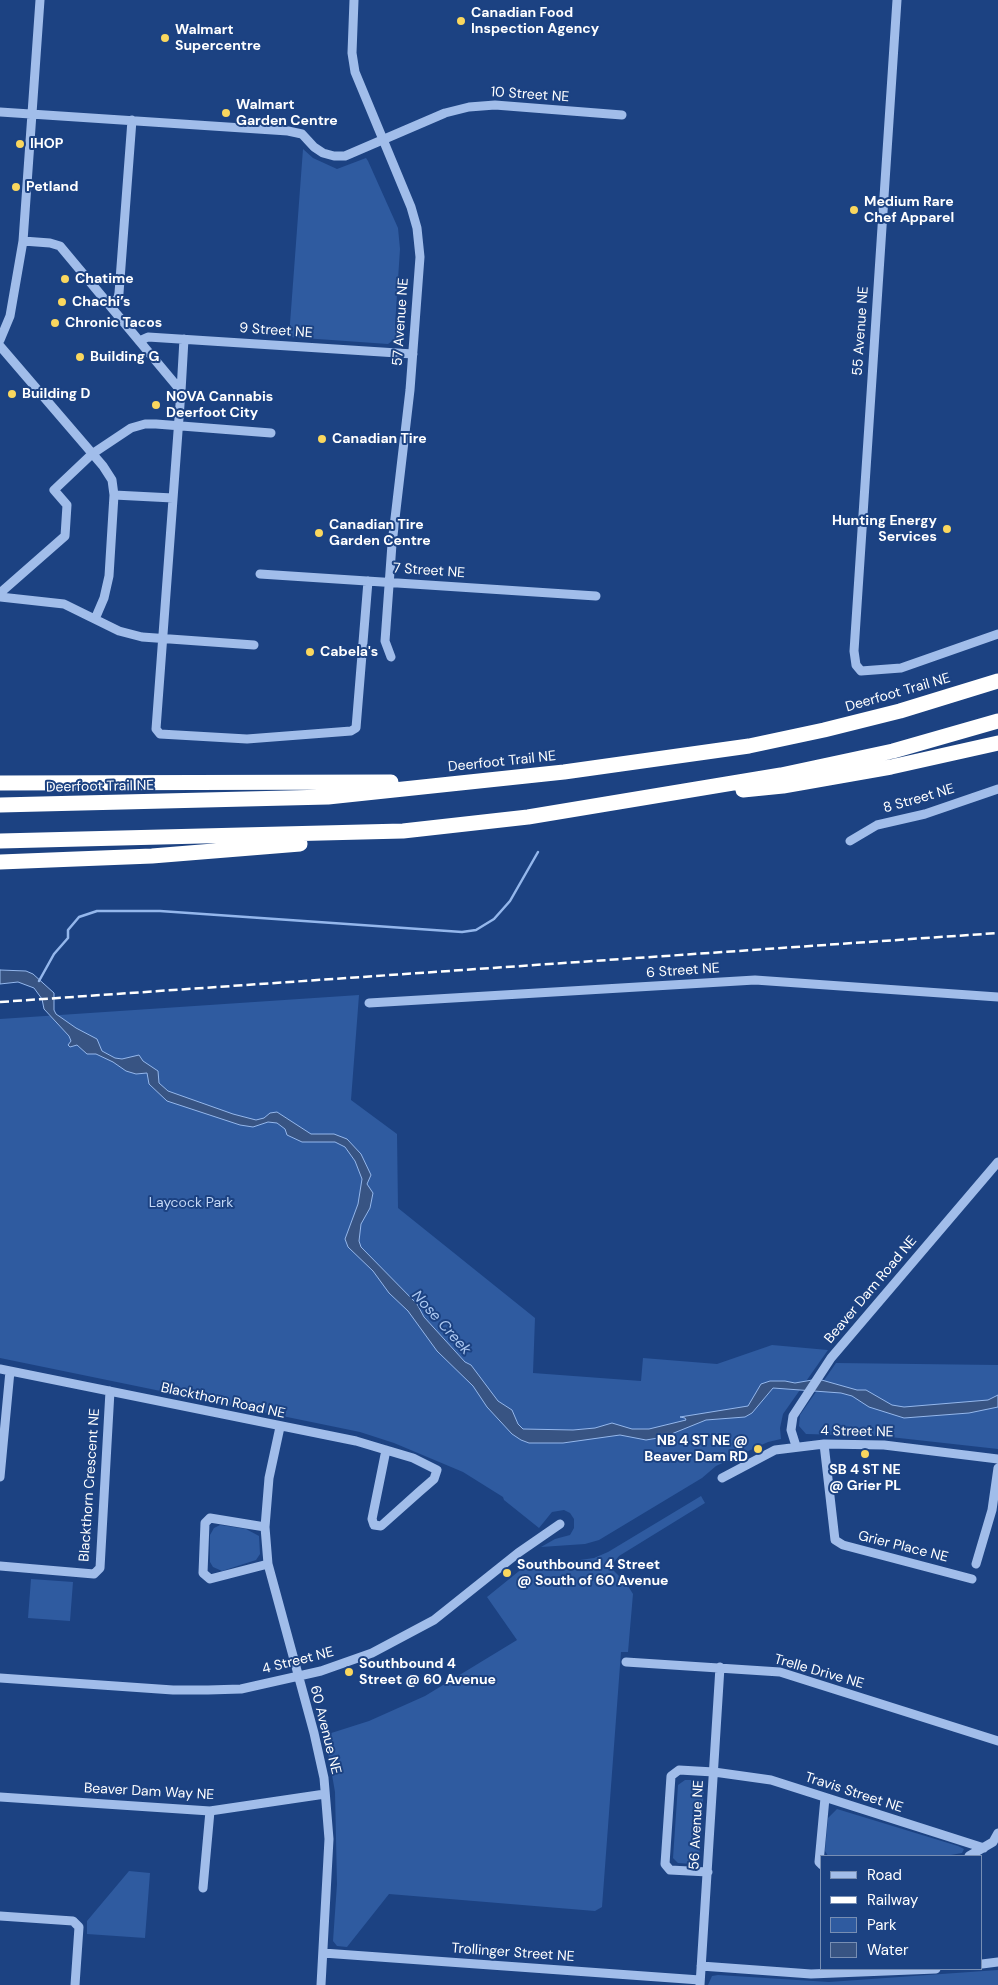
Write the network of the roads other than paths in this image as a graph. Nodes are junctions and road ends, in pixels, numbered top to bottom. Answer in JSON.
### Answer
{"nodes":[{"id":1,"x":40,"y":0,"type":"edge"},
{"id":2,"x":354,"y":0,"type":"edge"},
{"id":3,"x":897,"y":0,"type":"edge"},
{"id":4,"x":0,"y":112,"type":"edge"},
{"id":5,"x":33,"y":114,"type":"junction"},
{"id":6,"x":622,"y":115,"type":"dead end"},
{"id":7,"x":132,"y":120,"type":"junction"},
{"id":8,"x":382,"y":138,"type":"junction"},
{"id":9,"x":23,"y":241,"type":"junction"},
{"id":10,"x":110,"y":306,"type":"junction"},
{"id":11,"x":0,"y":340,"type":"edge"},
{"id":12,"x":184,"y":340,"type":"junction"},
{"id":13,"x":139,"y":341,"type":"junction"},
{"id":14,"x":0,"y":346,"type":"edge"},
{"id":15,"x":413,"y":354,"type":"junction"},
{"id":16,"x":181,"y":391,"type":"junction"},
{"id":17,"x":178,"y":426,"type":"junction"},
{"id":18,"x":271,"y":433,"type":"dead end"},
{"id":19,"x":92,"y":454,"type":"junction"},
{"id":20,"x":114,"y":494,"type":"junction"},
{"id":21,"x":173,"y":498,"type":"junction"},
{"id":22,"x":260,"y":574,"type":"dead end"},
{"id":23,"x":368,"y":581,"type":"junction"},
{"id":24,"x":389,"y":582,"type":"junction"},
{"id":25,"x":0,"y":593,"type":"edge"},
{"id":26,"x":596,"y":596,"type":"dead end"},
{"id":27,"x":0,"y":597,"type":"edge"},
{"id":28,"x":95,"y":619,"type":"junction"},
{"id":29,"x":998,"y":634,"type":"edge"},
{"id":30,"x":164,"y":638,"type":"junction"},
{"id":31,"x":254,"y":645,"type":"dead end"},
{"id":32,"x":391,"y":657,"type":"dead end"},
{"id":33,"x":998,"y":681,"type":"edge"},
{"id":34,"x":998,"y":721,"type":"edge"},
{"id":35,"x":998,"y":743,"type":"edge"},
{"id":36,"x":564,"y":772,"type":"junction"},
{"id":37,"x":0,"y":777,"type":"edge"},
{"id":38,"x":0,"y":783,"type":"edge"},
{"id":39,"x":63,"y":784,"type":"junction"},
{"id":40,"x":998,"y":789,"type":"edge"},
{"id":41,"x":0,"y":804,"type":"edge"},
{"id":42,"x":582,"y":806,"type":"junction"},
{"id":43,"x":324,"y":834,"type":"junction"},
{"id":44,"x":0,"y":841,"type":"edge"},
{"id":45,"x":850,"y":841,"type":"dead end"},
{"id":46,"x":0,"y":862,"type":"edge"},
{"id":47,"x":998,"y":997,"type":"edge"},
{"id":48,"x":369,"y":1003,"type":"dead end"},
{"id":49,"x":998,"y":1162,"type":"edge"},
{"id":50,"x":0,"y":1369,"type":"edge"},
{"id":51,"x":10,"y":1371,"type":"junction"},
{"id":52,"x":110,"y":1392,"type":"junction"},
{"id":53,"x":280,"y":1426,"type":"junction"},
{"id":54,"x":824,"y":1444,"type":"junction"},
{"id":55,"x":796,"y":1446,"type":"junction"},
{"id":56,"x":386,"y":1450,"type":"junction"},
{"id":57,"x":998,"y":1459,"type":"edge"},
{"id":58,"x":998,"y":1468,"type":"edge"},
{"id":59,"x":0,"y":1477,"type":"edge"},
{"id":60,"x":722,"y":1478,"type":"dead end"},
{"id":61,"x":560,"y":1524,"type":"dead end"},
{"id":62,"x":265,"y":1527,"type":"junction"},
{"id":63,"x":268,"y":1564,"type":"junction"},
{"id":64,"x":976,"y":1564,"type":"dead end"},
{"id":65,"x":0,"y":1566,"type":"edge"},
{"id":66,"x":972,"y":1579,"type":"dead end"},
{"id":67,"x":626,"y":1662,"type":"dead end"},
{"id":68,"x":720,"y":1667,"type":"junction"},
{"id":69,"x":298,"y":1677,"type":"junction"},
{"id":70,"x":0,"y":1678,"type":"edge"},
{"id":71,"x":998,"y":1741,"type":"edge"},
{"id":72,"x":714,"y":1772,"type":"junction"},
{"id":73,"x":325,"y":1794,"type":"junction"},
{"id":74,"x":0,"y":1797,"type":"edge"},
{"id":75,"x":825,"y":1798,"type":"junction"},
{"id":76,"x":210,"y":1811,"type":"junction"},
{"id":77,"x":998,"y":1833,"type":"edge"},
{"id":78,"x":984,"y":1848,"type":"junction"},
{"id":79,"x":971,"y":1855,"type":"edge"},
{"id":80,"x":820,"y":1863,"type":"edge"},
{"id":81,"x":708,"y":1872,"type":"junction"},
{"id":82,"x":203,"y":1888,"type":"dead end"},
{"id":83,"x":0,"y":1916,"type":"edge"},
{"id":84,"x":324,"y":1954,"type":"junction"},
{"id":85,"x":998,"y":1962,"type":"edge"},
{"id":86,"x":983,"y":1964,"type":"edge"},
{"id":87,"x":701,"y":1966,"type":"junction"},
{"id":88,"x":911,"y":1970,"type":"edge"},
{"id":89,"x":700,"y":1982,"type":"edge"},
{"id":90,"x":75,"y":1985,"type":"edge"},
{"id":91,"x":321,"y":1985,"type":"edge"}],
"edges":[{"from":1,"to":5,"type":"street"},
{"from":2,"to":8,"type":"street","name":"57 Avenue NE"},
{"from":3,"to":29,"type":"street","name":"55 Avenue NE"},
{"from":4,"to":5,"type":"street","name":"10 Street NE"},
{"from":5,"to":7,"type":"street","name":"10 Street NE"},
{"from":5,"to":9,"type":"street"},
{"from":6,"to":8,"type":"street","name":"10 Street NE"},
{"from":7,"to":8,"type":"street","name":"10 Street NE"},
{"from":7,"to":10,"type":"street"},
{"from":8,"to":15,"type":"street","name":"57 Avenue NE"},
{"from":9,"to":10,"type":"street"},
{"from":9,"to":11,"type":"street"},
{"from":10,"to":13,"type":"street"},
{"from":12,"to":13,"type":"street","name":"9 Street NE"},
{"from":12,"to":15,"type":"street","name":"9 Street NE"},
{"from":12,"to":16,"type":"street"},
{"from":13,"to":16,"type":"street"},
{"from":14,"to":19,"type":"street"},
{"from":15,"to":24,"type":"street","name":"57 Avenue NE"},
{"from":16,"to":17,"type":"street"},
{"from":17,"to":18,"type":"street"},
{"from":17,"to":19,"type":"street"},
{"from":17,"to":21,"type":"street"},
{"from":19,"to":20,"type":"street"},
{"from":19,"to":25,"type":"street"},
{"from":20,"to":21,"type":"street"},
{"from":20,"to":28,"type":"street"},
{"from":21,"to":30,"type":"street"},
{"from":22,"to":23,"type":"street","name":"7 Street NE"},
{"from":23,"to":24,"type":"street","name":"7 Street NE"},
{"from":23,"to":30,"type":"street"},
{"from":24,"to":26,"type":"street","name":"7 Street NE"},
{"from":24,"to":32,"type":"street","name":"57 Avenue NE"},
{"from":27,"to":28,"type":"street"},
{"from":28,"to":30,"type":"street"},
{"from":30,"to":31,"type":"street"},
{"from":33,"to":36,"type":"highway","name":"Deerfoot Trail NE"},
{"from":34,"to":42,"type":"highway"},
{"from":35,"to":42,"type":"highway"},
{"from":36,"to":39,"type":"highway"},
{"from":36,"to":41,"type":"highway","name":"Deerfoot Trail NE"},
{"from":37,"to":39,"type":"highway"},
{"from":38,"to":39,"type":"highway"},
{"from":40,"to":45,"type":"street","name":"8 Street NE"},
{"from":42,"to":43,"type":"highway"},
{"from":43,"to":44,"type":"highway"},
{"from":43,"to":46,"type":"highway"},
{"from":47,"to":48,"type":"street","name":"6 Street NE"},
{"from":49,"to":55,"type":"street","name":"Beaver Dam Road NE"},
{"from":50,"to":51,"type":"street","name":"Blackthorn Road NE"},
{"from":51,"to":52,"type":"street","name":"Blackthorn Road NE"},
{"from":51,"to":59,"type":"street"},
{"from":52,"to":53,"type":"street","name":"Blackthorn Road NE"},
{"from":52,"to":65,"type":"street","name":"Blackthorn Crescent NE"},
{"from":53,"to":56,"type":"street","name":"Blackthorn Road NE"},
{"from":53,"to":62,"type":"street","name":"60 Avenue NE"},
{"from":54,"to":55,"type":"street","name":"4 Street NE"},
{"from":54,"to":57,"type":"street","name":"4 Street NE"},
{"from":54,"to":66,"type":"street","name":"Grier Place NE"},
{"from":55,"to":60,"type":"street","name":"4 Street NE"},
{"from":56,"to":56,"type":"street","name":"Blackthorn Road NE"},
{"from":58,"to":64,"type":"street"},
{"from":61,"to":69,"type":"street","name":"4 Street NE"},
{"from":62,"to":63,"type":"street","name":"60 Avenue NE"},
{"from":62,"to":63,"type":"street"},
{"from":63,"to":69,"type":"street","name":"60 Avenue NE"},
{"from":67,"to":68,"type":"street","name":"Trelle Drive NE"},
{"from":68,"to":71,"type":"street","name":"Trelle Drive NE"},
{"from":68,"to":72,"type":"street","name":"56 Avenue NE"},
{"from":69,"to":70,"type":"street","name":"4 Street NE"},
{"from":69,"to":73,"type":"street","name":"60 Avenue NE"},
{"from":72,"to":75,"type":"street","name":"Travis Street NE"},
{"from":72,"to":81,"type":"street","name":"56 Avenue NE"},
{"from":72,"to":81,"type":"street","name":"Travis Street NE"},
{"from":73,"to":76,"type":"street","name":"Beaver Dam Way NE"},
{"from":73,"to":84,"type":"street","name":"60 Avenue NE"},
{"from":74,"to":76,"type":"street","name":"Beaver Dam Way NE"},
{"from":75,"to":78,"type":"street","name":"Travis Street NE"},
{"from":75,"to":80,"type":"street"},
{"from":76,"to":82,"type":"street"},
{"from":77,"to":78,"type":"street"},
{"from":78,"to":79,"type":"street"},
{"from":81,"to":87,"type":"street","name":"56 Avenue NE"},
{"from":83,"to":90,"type":"street"},
{"from":84,"to":89,"type":"street","name":"Trollinger Street NE"},
{"from":84,"to":91,"type":"street","name":"60 Avenue NE"},
{"from":85,"to":86,"type":"street"},
{"from":87,"to":88,"type":"street"},
{"from":87,"to":89,"type":"street","name":"56 Avenue NE"}]}
